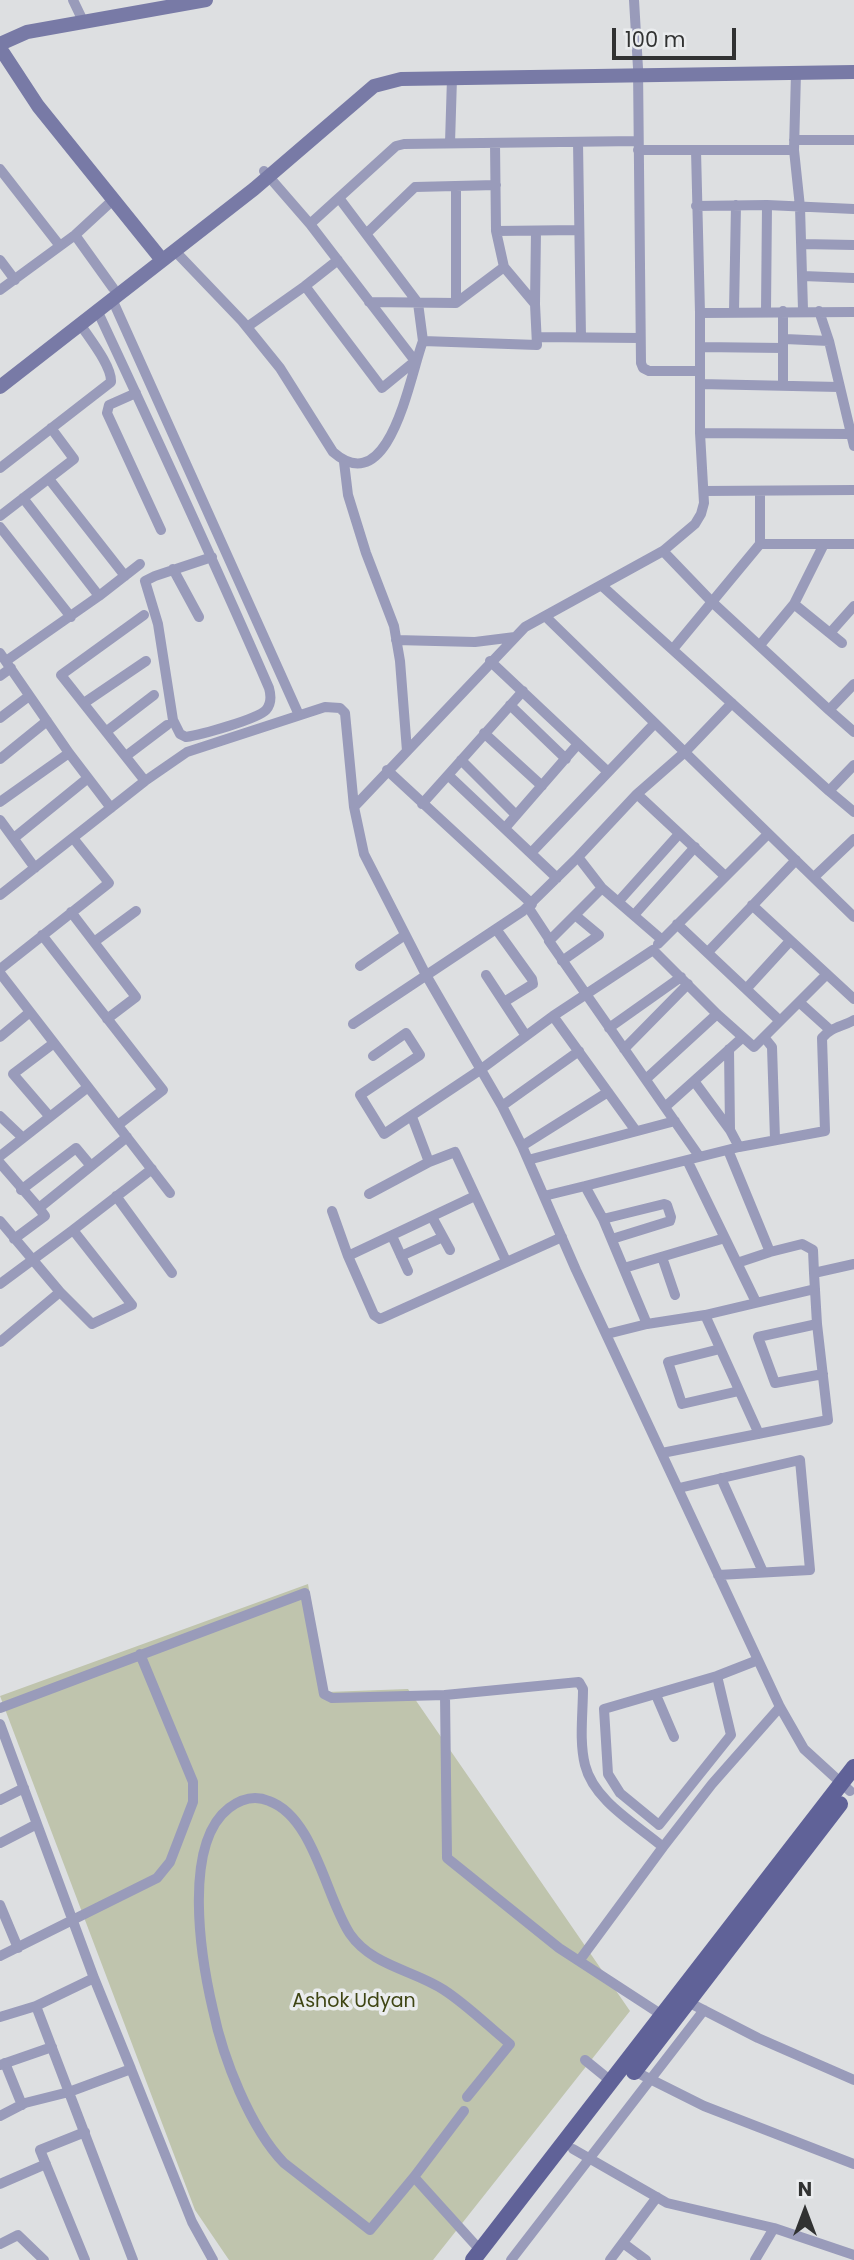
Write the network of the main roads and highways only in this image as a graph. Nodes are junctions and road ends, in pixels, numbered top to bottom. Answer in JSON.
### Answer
{"nodes":[{"id":1,"x":854,"y":1767,"type":"edge"},
{"id":2,"x":848,"y":1787,"type":"edge"},
{"id":3,"x":480,"y":2257,"type":"edge"}],
"edges":[{"from":1,"to":2,"type":"main road"},
{"from":2,"to":3,"type":"main road"},
{"from":2,"to":3,"type":"main road"}]}
